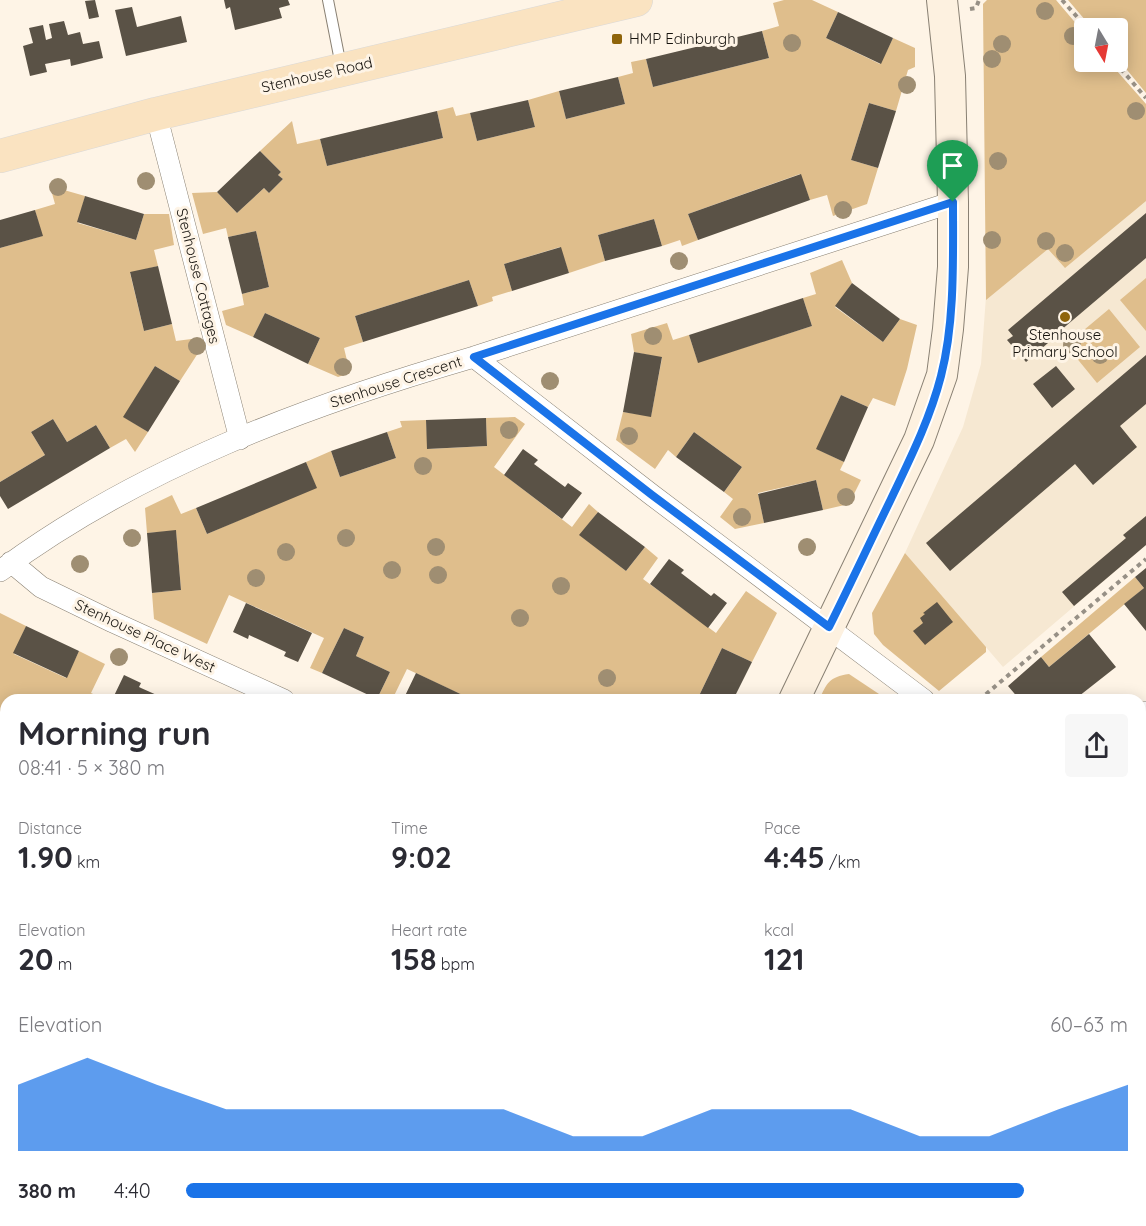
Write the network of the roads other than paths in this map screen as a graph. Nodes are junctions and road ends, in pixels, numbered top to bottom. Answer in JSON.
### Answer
{"nodes":[{"id":1,"x":328,"y":0,"type":"edge"},
{"id":2,"x":636,"y":0,"type":"edge"},
{"id":3,"x":942,"y":0,"type":"edge"},
{"id":4,"x":342,"y":69,"type":"junction"},
{"id":5,"x":156,"y":114,"type":"junction"},
{"id":6,"x":0,"y":156,"type":"edge"},
{"id":7,"x":953,"y":202,"type":"junction"},
{"id":8,"x":474,"y":357,"type":"junction"},
{"id":9,"x":240,"y":439,"type":"junction"},
{"id":10,"x":6,"y":567,"type":"edge"},
{"id":11,"x":829,"y":627,"type":"junction"},
{"id":12,"x":271,"y":694,"type":"edge"},
{"id":13,"x":797,"y":694,"type":"edge"},
{"id":14,"x":916,"y":694,"type":"edge"}],
"edges":[{"from":1,"to":4,"type":"lane"},
{"from":2,"to":4,"type":"main road","name":"Stenhouse Road"},
{"from":3,"to":7,"type":"street"},
{"from":4,"to":5,"type":"main road","name":"Stenhouse Road"},
{"from":5,"to":6,"type":"main road","name":"Stenhouse Road"},
{"from":5,"to":9,"type":"street","name":"Stenhouse Cottages"},
{"from":7,"to":8,"type":"street","name":"Stenhouse Crescent"},
{"from":7,"to":11,"type":"street"},
{"from":8,"to":9,"type":"street","name":"Stenhouse Crescent"},
{"from":8,"to":11,"type":"street"},
{"from":9,"to":10,"type":"street","name":"Stenhouse Crescent"},
{"from":10,"to":12,"type":"street","name":"Stenhouse Place West"},
{"from":11,"to":13,"type":"street"},
{"from":11,"to":14,"type":"street"}]}
